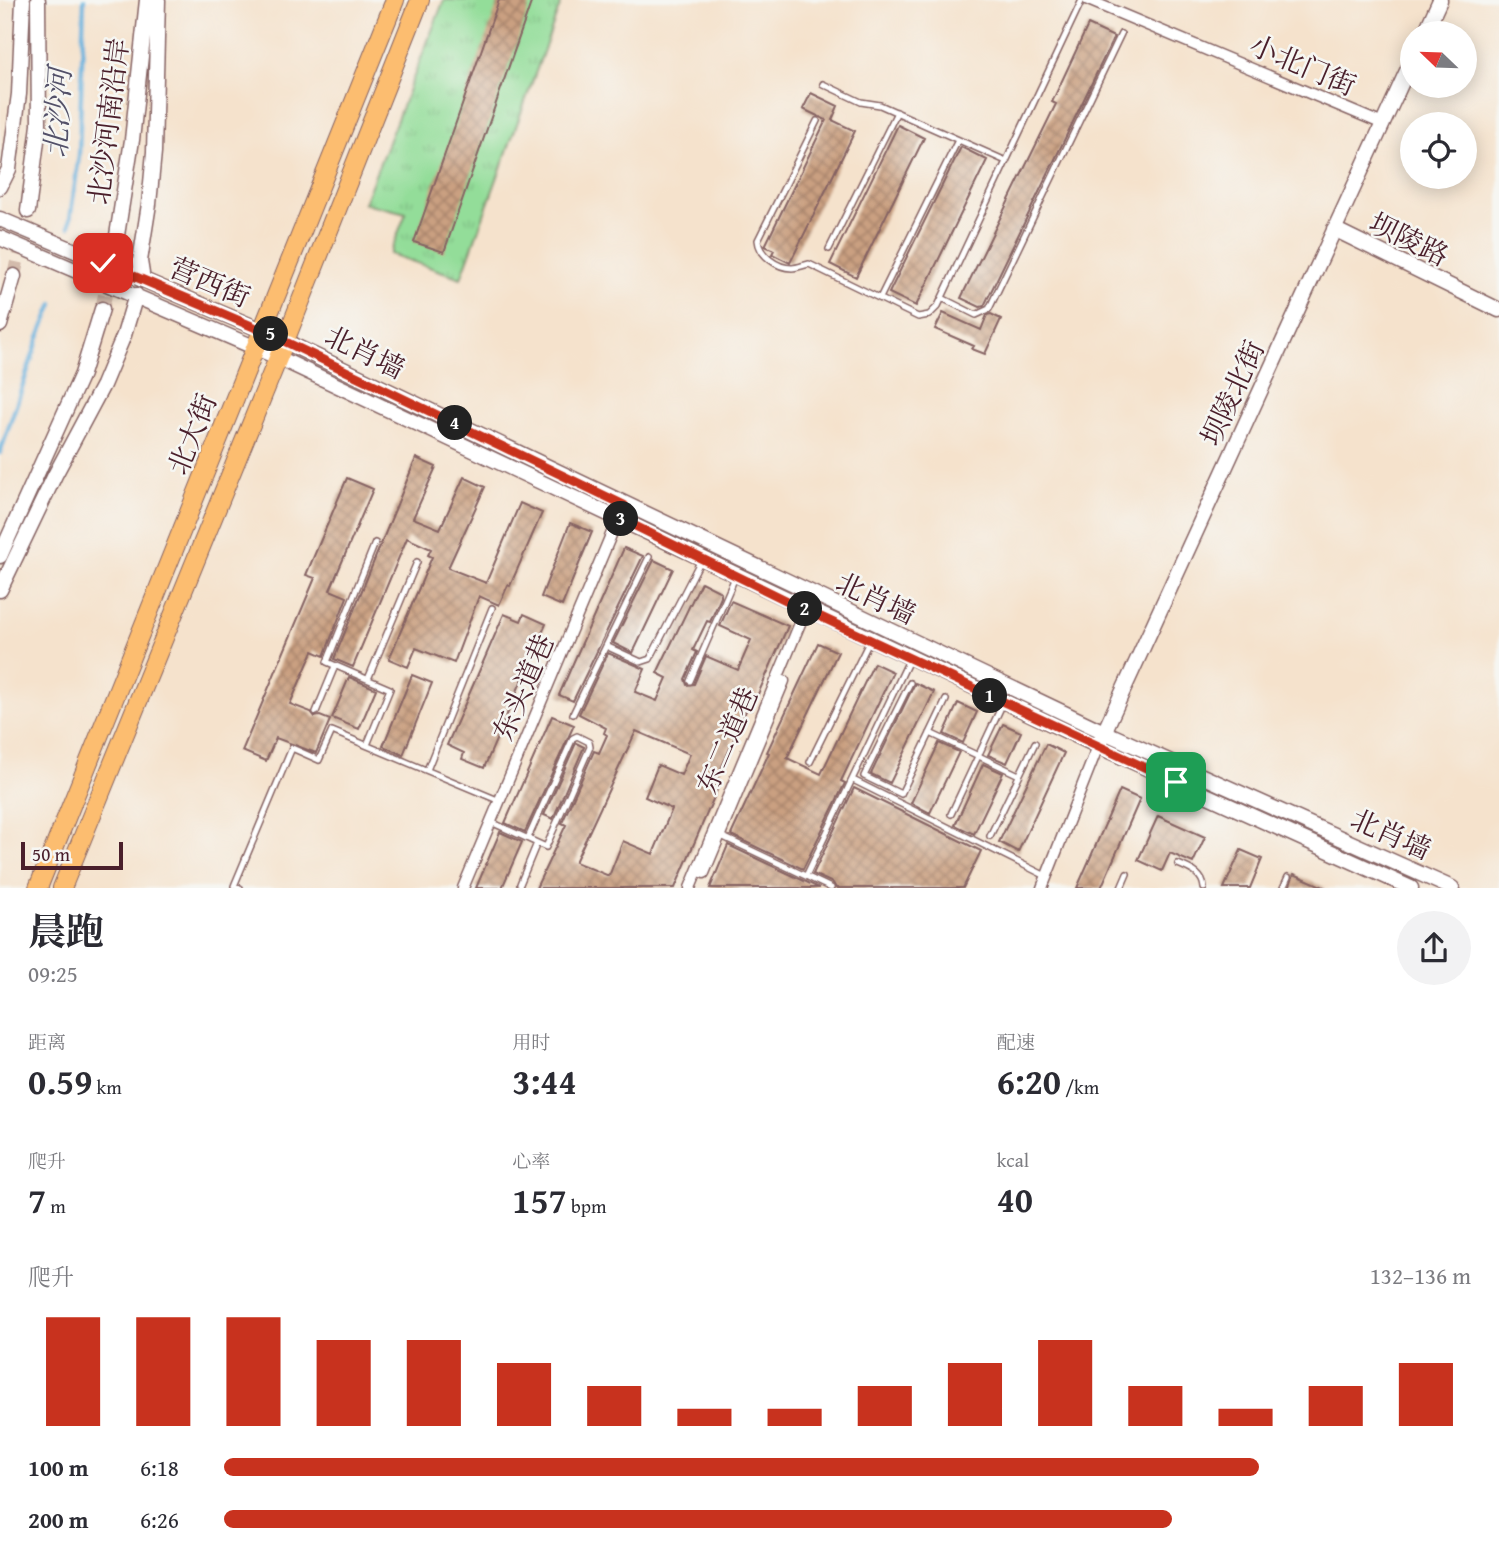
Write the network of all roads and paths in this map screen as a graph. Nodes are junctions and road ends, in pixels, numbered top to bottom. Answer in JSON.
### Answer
{"nodes":[{"id":1,"x":23,"y":0,"type":"edge"},
{"id":2,"x":38,"y":0,"type":"edge"},
{"id":3,"x":147,"y":0,"type":"edge"},
{"id":4,"x":158,"y":0,"type":"edge"},
{"id":5,"x":395,"y":0,"type":"edge"},
{"id":6,"x":420,"y":0,"type":"edge"},
{"id":7,"x":1082,"y":0,"type":"edge"},
{"id":8,"x":1088,"y":0,"type":"edge"},
{"id":9,"x":1440,"y":0,"type":"edge"},
{"id":10,"x":1430,"y":21,"type":"edge"},
{"id":11,"x":1121,"y":34,"type":"dead end"},
{"id":12,"x":823,"y":84,"type":"dead end"},
{"id":13,"x":1400,"y":86,"type":"edge"},
{"id":14,"x":897,"y":112,"type":"junction"},
{"id":15,"x":817,"y":121,"type":"dead end"},
{"id":16,"x":1383,"y":124,"type":"junction"},
{"id":17,"x":958,"y":140,"type":"junction"},
{"id":18,"x":1006,"y":161,"type":"junction"},
{"id":19,"x":0,"y":187,"type":"edge"},
{"id":20,"x":28,"y":211,"type":"tunnel mouth"},
{"id":21,"x":0,"y":219,"type":"edge"},
{"id":22,"x":1334,"y":229,"type":"junction"},
{"id":23,"x":0,"y":238,"type":"edge"},
{"id":24,"x":115,"y":247,"type":"tunnel mouth"},
{"id":25,"x":829,"y":249,"type":"dead end"},
{"id":26,"x":14,"y":276,"type":"tunnel mouth"},
{"id":27,"x":143,"y":280,"type":"junction"},
{"id":28,"x":136,"y":295,"type":"junction"},
{"id":29,"x":880,"y":298,"type":"junction"},
{"id":30,"x":942,"y":298,"type":"junction"},
{"id":31,"x":102,"y":309,"type":"tunnel mouth"},
{"id":32,"x":1499,"y":310,"type":"edge"},
{"id":33,"x":0,"y":325,"type":"edge"},
{"id":34,"x":261,"y":330,"type":"junction"},
{"id":35,"x":255,"y":347,"type":"junction"},
{"id":36,"x":281,"y":349,"type":"junction"},
{"id":37,"x":621,"y":511,"type":"junction"},
{"id":38,"x":375,"y":543,"type":"dead end"},
{"id":39,"x":0,"y":556,"type":"edge"},
{"id":40,"x":649,"y":557,"type":"dead end"},
{"id":41,"x":702,"y":558,"type":"junction"},
{"id":42,"x":417,"y":562,"type":"dead end"},
{"id":43,"x":736,"y":575,"type":"junction"},
{"id":44,"x":0,"y":590,"type":"edge"},
{"id":45,"x":492,"y":608,"type":"dead end"},
{"id":46,"x":810,"y":611,"type":"junction"},
{"id":47,"x":870,"y":640,"type":"junction"},
{"id":48,"x":606,"y":646,"type":"junction"},
{"id":49,"x":910,"y":658,"type":"junction"},
{"id":50,"x":335,"y":666,"type":"junction"},
{"id":51,"x":368,"y":680,"type":"junction"},
{"id":52,"x":690,"y":681,"type":"dead end"},
{"id":53,"x":910,"y":683,"type":"dead end"},
{"id":54,"x":946,"y":700,"type":"dead end"},
{"id":55,"x":1004,"y":702,"type":"junction"},
{"id":56,"x":316,"y":712,"type":"dead end"},
{"id":57,"x":573,"y":714,"type":"dead end"},
{"id":58,"x":1104,"y":732,"type":"junction"},
{"id":59,"x":930,"y":733,"type":"junction"},
{"id":60,"x":1035,"y":743,"type":"dead end"},
{"id":61,"x":367,"y":745,"type":"junction"},
{"id":62,"x":1098,"y":746,"type":"junction"},
{"id":63,"x":978,"y":756,"type":"junction"},
{"id":64,"x":810,"y":762,"type":"dead end"},
{"id":65,"x":427,"y":770,"type":"junction"},
{"id":66,"x":1019,"y":775,"type":"junction"},
{"id":67,"x":853,"y":780,"type":"junction"},
{"id":68,"x":500,"y":801,"type":"junction"},
{"id":69,"x":951,"y":814,"type":"dead end"},
{"id":70,"x":491,"y":822,"type":"junction"},
{"id":71,"x":717,"y":834,"type":"junction"},
{"id":72,"x":990,"y":836,"type":"dead end"},
{"id":73,"x":528,"y":838,"type":"junction"},
{"id":74,"x":537,"y":843,"type":"junction"},
{"id":75,"x":1178,"y":863,"type":"dead end"},
{"id":76,"x":1128,"y":874,"type":"dead end"},
{"id":77,"x":806,"y":876,"type":"junction"},
{"id":78,"x":1048,"y":877,"type":"junction"},
{"id":79,"x":1288,"y":877,"type":"dead end"},
{"id":80,"x":520,"y":884,"type":"dead end"},
{"id":81,"x":38,"y":888,"type":"edge"},
{"id":82,"x":62,"y":888,"type":"edge"},
{"id":83,"x":240,"y":888,"type":"edge"},
{"id":84,"x":463,"y":888,"type":"edge"},
{"id":85,"x":690,"y":888,"type":"edge"},
{"id":86,"x":698,"y":888,"type":"edge"},
{"id":87,"x":831,"y":888,"type":"edge"},
{"id":88,"x":1042,"y":888,"type":"edge"},
{"id":89,"x":1121,"y":888,"type":"edge"},
{"id":90,"x":1204,"y":888,"type":"edge"},
{"id":91,"x":1283,"y":888,"type":"edge"},
{"id":92,"x":1410,"y":888,"type":"edge"},
{"id":93,"x":1451,"y":888,"type":"edge"}],
"edges":[{"from":1,"to":19,"type":"street"},
{"from":2,"to":20,"type":"street"},
{"from":3,"to":24,"type":"street","name":"北沙河南沿岸"},
{"from":4,"to":27,"type":"street"},
{"from":5,"to":34,"type":"main road","name":"北大街"},
{"from":6,"to":36,"type":"main road"},
{"from":7,"to":18,"type":"lane"},
{"from":8,"to":16,"type":"street","name":"小北门街"},
{"from":9,"to":10,"type":"street"},
{"from":11,"to":30,"type":"lane"},
{"from":12,"to":14,"type":"lane"},
{"from":13,"to":16,"type":"street","name":"坝陵北街"},
{"from":14,"to":17,"type":"lane"},
{"from":14,"to":25,"type":"lane"},
{"from":15,"to":29,"type":"lane"},
{"from":16,"to":22,"type":"street","name":"坝陵北街"},
{"from":17,"to":18,"type":"lane"},
{"from":17,"to":29,"type":"lane"},
{"from":18,"to":30,"type":"lane"},
{"from":21,"to":27,"type":"street","name":"营西街"},
{"from":22,"to":32,"type":"street","name":"坝陵路"},
{"from":22,"to":58,"type":"street","name":"坝陵北街"},
{"from":23,"to":28,"type":"street","name":"营西街"},
{"from":26,"to":33,"type":"street"},
{"from":27,"to":34,"type":"street","name":"营西街"},
{"from":28,"to":35,"type":"street","name":"营西街"},
{"from":28,"to":44,"type":"street"},
{"from":29,"to":30,"type":"lane"},
{"from":31,"to":39,"type":"street"},
{"from":34,"to":35,"type":"main road","name":"北大街"},
{"from":34,"to":36,"type":"street","name":"营西街"},
{"from":35,"to":36,"type":"street","name":"营西街"},
{"from":35,"to":81,"type":"main road","name":"北大街"},
{"from":36,"to":37,"type":"street","name":"北肖墙"},
{"from":36,"to":82,"type":"main road"},
{"from":37,"to":41,"type":"street"},
{"from":37,"to":58,"type":"street","name":"北肖墙"},
{"from":37,"to":68,"type":"street","name":"东头道巷"},
{"from":38,"to":50,"type":"lane"},
{"from":40,"to":48,"type":"lane"},
{"from":41,"to":43,"type":"street"},
{"from":41,"to":48,"type":"lane"},
{"from":42,"to":51,"type":"lane"},
{"from":43,"to":46,"type":"street"},
{"from":43,"to":52,"type":"lane"},
{"from":45,"to":65,"type":"lane"},
{"from":46,"to":47,"type":"street"},
{"from":46,"to":71,"type":"street","name":"东二道巷"},
{"from":47,"to":49,"type":"street"},
{"from":47,"to":64,"type":"lane"},
{"from":48,"to":57,"type":"lane"},
{"from":49,"to":55,"type":"street"},
{"from":49,"to":67,"type":"lane"},
{"from":50,"to":51,"type":"lane"},
{"from":50,"to":56,"type":"lane"},
{"from":51,"to":61,"type":"lane"},
{"from":53,"to":59,"type":"lane"},
{"from":54,"to":59,"type":"lane"},
{"from":55,"to":62,"type":"street"},
{"from":55,"to":63,"type":"lane"},
{"from":58,"to":62,"type":"street","name":"坝陵北街"},
{"from":58,"to":93,"type":"street","name":"北肖墙"},
{"from":59,"to":63,"type":"lane"},
{"from":60,"to":66,"type":"lane"},
{"from":61,"to":65,"type":"lane"},
{"from":61,"to":83,"type":"lane"},
{"from":62,"to":78,"type":"street"},
{"from":62,"to":92,"type":"street"},
{"from":63,"to":66,"type":"lane"},
{"from":63,"to":69,"type":"lane"},
{"from":65,"to":68,"type":"lane"},
{"from":66,"to":72,"type":"lane"},
{"from":67,"to":77,"type":"lane"},
{"from":67,"to":78,"type":"lane"},
{"from":68,"to":70,"type":"street","name":"东头道巷"},
{"from":70,"to":73,"type":"lane"},
{"from":70,"to":84,"type":"street","name":"东头道巷"},
{"from":71,"to":77,"type":"lane"},
{"from":71,"to":85,"type":"street","name":"东二道巷"},
{"from":71,"to":86,"type":"street","name":"东二道巷"},
{"from":73,"to":74,"type":"lane"},
{"from":73,"to":74,"type":"lane"},
{"from":74,"to":80,"type":"lane"},
{"from":75,"to":90,"type":"lane"},
{"from":76,"to":89,"type":"lane"},
{"from":77,"to":87,"type":"lane"},
{"from":78,"to":88,"type":"street"},
{"from":79,"to":91,"type":"lane"}]}
